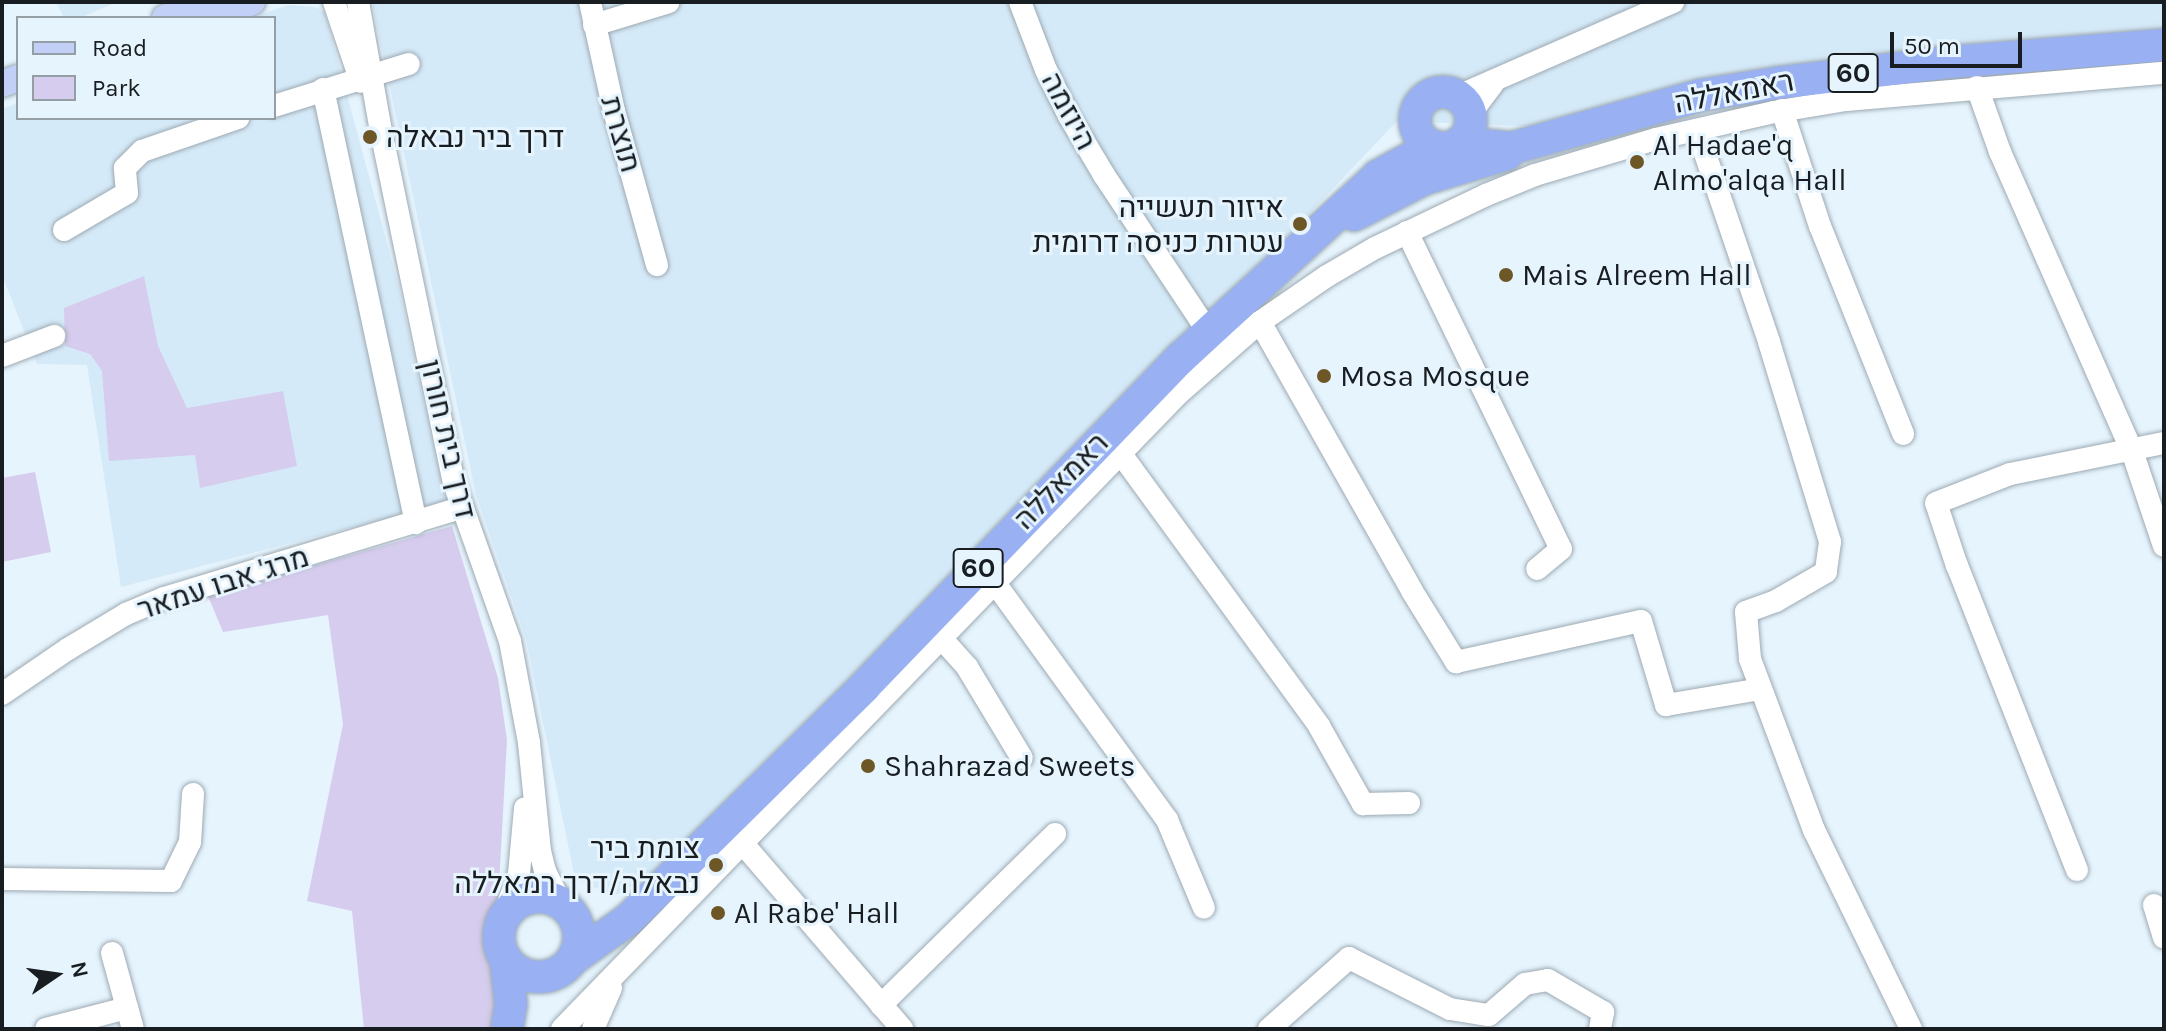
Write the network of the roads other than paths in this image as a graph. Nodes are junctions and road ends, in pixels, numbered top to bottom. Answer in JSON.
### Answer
{"nodes":[{"id":1,"x":202,"y":2,"type":"edge"},
{"id":2,"x":252,"y":2,"type":"edge"},
{"id":3,"x":316,"y":2,"type":"edge"},
{"id":4,"x":358,"y":2,"type":"edge"},
{"id":5,"x":590,"y":2,"type":"edge"},
{"id":6,"x":669,"y":2,"type":"edge"},
{"id":7,"x":1020,"y":2,"type":"edge"},
{"id":8,"x":1673,"y":2,"type":"edge"},
{"id":9,"x":335,"y":7,"type":"edge"},
{"id":10,"x":170,"y":16,"type":"edge"},
{"id":11,"x":214,"y":16,"type":"edge"},
{"id":12,"x":594,"y":25,"type":"junction"},
{"id":13,"x":2164,"y":45,"type":"edge"},
{"id":14,"x":409,"y":64,"type":"dead end"},
{"id":15,"x":2164,"y":73,"type":"edge"},
{"id":16,"x":365,"y":76,"type":"junction"},
{"id":17,"x":1977,"y":87,"type":"junction"},
{"id":18,"x":323,"y":89,"type":"junction"},
{"id":19,"x":276,"y":105,"type":"edge"},
{"id":20,"x":1782,"y":110,"type":"junction"},
{"id":21,"x":232,"y":120,"type":"edge"},
{"id":22,"x":1451,"y":124,"type":"junction"},
{"id":23,"x":1697,"y":130,"type":"junction"},
{"id":24,"x":1548,"y":139,"type":"junction"},
{"id":25,"x":64,"y":230,"type":"dead end"},
{"id":26,"x":1407,"y":232,"type":"junction"},
{"id":27,"x":1305,"y":241,"type":"junction"},
{"id":28,"x":657,"y":265,"type":"dead end"},
{"id":29,"x":1260,"y":322,"type":"junction"},
{"id":30,"x":1209,"y":333,"type":"junction"},
{"id":31,"x":54,"y":336,"type":"dead end"},
{"id":32,"x":2,"y":356,"type":"edge"},
{"id":33,"x":1903,"y":434,"type":"dead end"},
{"id":34,"x":2164,"y":443,"type":"edge"},
{"id":35,"x":2132,"y":451,"type":"junction"},
{"id":36,"x":1121,"y":454,"type":"junction"},
{"id":37,"x":461,"y":508,"type":"junction"},
{"id":38,"x":416,"y":523,"type":"junction"},
{"id":39,"x":2164,"y":546,"type":"edge"},
{"id":40,"x":1537,"y":569,"type":"dead end"},
{"id":41,"x":995,"y":583,"type":"junction"},
{"id":42,"x":942,"y":639,"type":"junction"},
{"id":43,"x":1761,"y":689,"type":"junction"},
{"id":44,"x":2,"y":694,"type":"edge"},
{"id":45,"x":529,"y":743,"type":"junction"},
{"id":46,"x":1022,"y":758,"type":"dead end"},
{"id":47,"x":193,"y":794,"type":"dead end"},
{"id":48,"x":1409,"y":803,"type":"dead end"},
{"id":49,"x":1055,"y":834,"type":"dead end"},
{"id":50,"x":744,"y":845,"type":"junction"},
{"id":51,"x":2077,"y":870,"type":"dead end"},
{"id":52,"x":2,"y":879,"type":"edge"},
{"id":53,"x":651,"y":896,"type":"junction"},
{"id":54,"x":2154,"y":905,"type":"dead end"},
{"id":55,"x":564,"y":906,"type":"junction"},
{"id":56,"x":1204,"y":908,"type":"dead end"},
{"id":57,"x":502,"y":920,"type":"junction"},
{"id":58,"x":2164,"y":938,"type":"edge"},
{"id":59,"x":112,"y":953,"type":"dead end"},
{"id":60,"x":506,"y":960,"type":"junction"},
{"id":61,"x":563,"y":966,"type":"junction"},
{"id":62,"x":625,"y":967,"type":"junction"},
{"id":63,"x":881,"y":1005,"type":"junction"},
{"id":64,"x":130,"y":1018,"type":"edge"},
{"id":65,"x":46,"y":1029,"type":"edge"},
{"id":66,"x":507,"y":1029,"type":"edge"},
{"id":67,"x":520,"y":1029,"type":"edge"},
{"id":68,"x":562,"y":1029,"type":"edge"},
{"id":69,"x":593,"y":1029,"type":"edge"},
{"id":70,"x":902,"y":1029,"type":"edge"},
{"id":71,"x":1269,"y":1029,"type":"edge"},
{"id":72,"x":1600,"y":1029,"type":"edge"},
{"id":73,"x":1911,"y":1029,"type":"edge"}],
"edges":[{"from":1,"to":10,"type":"main road"},
{"from":2,"to":11,"type":"main road"},
{"from":3,"to":9,"type":"street"},
{"from":4,"to":16,"type":"street","name":"דרך בית חורון"},
{"from":5,"to":12,"type":"street","name":"תוצרת"},
{"from":6,"to":12,"type":"street"},
{"from":7,"to":30,"type":"street","name":"היוזמה"},
{"from":8,"to":22,"type":"street"},
{"from":9,"to":16,"type":"street","name":"דרך בית חורון"},
{"from":12,"to":28,"type":"street","name":"תוצרת"},
{"from":13,"to":24,"type":"highway","name":"ראמאללה","number":"60"},
{"from":14,"to":16,"type":"street"},
{"from":15,"to":17,"type":"street"},
{"from":16,"to":18,"type":"street"},
{"from":16,"to":37,"type":"street","name":"דרך בית חורון"},
{"from":17,"to":20,"type":"street"},
{"from":17,"to":35,"type":"street"},
{"from":18,"to":19,"type":"street"},
{"from":18,"to":38,"type":"street"},
{"from":20,"to":23,"type":"street"},
{"from":20,"to":33,"type":"street"},
{"from":21,"to":25,"type":"street"},
{"from":22,"to":24,"type":"highway","name":"ראמאללה","number":"60"},
{"from":22,"to":27,"type":"highway","name":"ראמאללה","number":"60"},
{"from":23,"to":26,"type":"street"},
{"from":23,"to":43,"type":"street"},
{"from":24,"to":27,"type":"highway","number":"60"},
{"from":26,"to":29,"type":"street"},
{"from":26,"to":40,"type":"street"},
{"from":27,"to":30,"type":"highway","name":"ראמאללה","number":"60"},
{"from":29,"to":36,"type":"street"},
{"from":29,"to":43,"type":"street"},
{"from":30,"to":53,"type":"highway","name":"ראמאללה","number":"60"},
{"from":31,"to":32,"type":"street"},
{"from":34,"to":35,"type":"street"},
{"from":35,"to":39,"type":"street"},
{"from":35,"to":51,"type":"street"},
{"from":36,"to":41,"type":"street"},
{"from":36,"to":48,"type":"street"},
{"from":37,"to":38,"type":"street","name":"מרג' אבו עמאר"},
{"from":37,"to":45,"type":"street","name":"דרך בית חורון"},
{"from":38,"to":44,"type":"street","name":"מרג' אבו עמאר"},
{"from":41,"to":42,"type":"street"},
{"from":41,"to":56,"type":"street"},
{"from":42,"to":46,"type":"street"},
{"from":42,"to":50,"type":"street"},
{"from":43,"to":73,"type":"street"},
{"from":45,"to":55,"type":"street","name":"דרך בית חורון"},
{"from":45,"to":57,"type":"street","name":"דרך בית חורון"},
{"from":47,"to":52,"type":"street"},
{"from":49,"to":63,"type":"street"},
{"from":50,"to":62,"type":"street"},
{"from":50,"to":63,"type":"street"},
{"from":53,"to":55,"type":"highway","name":"ראמאללה","number":"60"},
{"from":53,"to":61,"type":"highway","name":"ראמאללה","number":"60"},
{"from":54,"to":58,"type":"street"},
{"from":55,"to":57,"type":"highway","number":"60"},
{"from":55,"to":61,"type":"highway"},
{"from":57,"to":60,"type":"highway"},
{"from":59,"to":64,"type":"street"},
{"from":60,"to":61,"type":"highway"},
{"from":60,"to":66,"type":"highway"},
{"from":61,"to":67,"type":"highway","name":"ראמאללה","number":"60"},
{"from":62,"to":68,"type":"street"},
{"from":62,"to":69,"type":"street"},
{"from":63,"to":70,"type":"street"},
{"from":64,"to":65,"type":"street"},
{"from":71,"to":72,"type":"street"}]}
